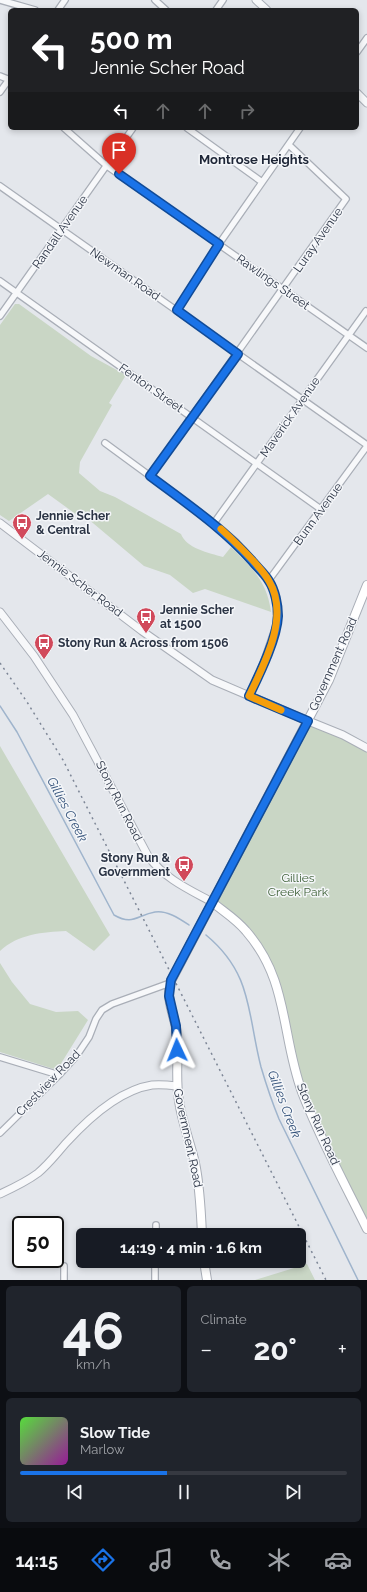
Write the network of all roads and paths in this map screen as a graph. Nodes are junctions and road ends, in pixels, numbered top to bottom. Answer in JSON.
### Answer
{"nodes":[{"id":1,"x":0,"y":0,"type":"edge"},
{"id":2,"x":155,"y":0,"type":"edge"},
{"id":3,"x":256,"y":0,"type":"edge"},
{"id":4,"x":28,"y":8,"type":"edge"},
{"id":5,"x":164,"y":8,"type":"edge"},
{"id":6,"x":265,"y":8,"type":"edge"},
{"id":7,"x":367,"y":38,"type":"edge"},
{"id":8,"x":359,"y":49,"type":"edge"},
{"id":9,"x":8,"y":82,"type":"edge"},
{"id":10,"x":0,"y":92,"type":"edge"},
{"id":11,"x":359,"y":96,"type":"edge"},
{"id":12,"x":367,"y":103,"type":"edge"},
{"id":13,"x":66,"y":130,"type":"edge"},
{"id":14,"x":132,"y":130,"type":"edge"},
{"id":15,"x":191,"y":130,"type":"edge"},
{"id":16,"x":299,"y":130,"type":"edge"},
{"id":17,"x":289,"y":145,"type":"junction"},
{"id":18,"x":107,"y":166,"type":"junction"},
{"id":19,"x":262,"y":182,"type":"junction"},
{"id":20,"x":0,"y":186,"type":"edge"},
{"id":21,"x":61,"y":230,"type":"junction"},
{"id":22,"x":219,"y":244,"type":"junction"},
{"id":23,"x":0,"y":281,"type":"edge"},
{"id":24,"x":284,"y":289,"type":"junction"},
{"id":25,"x":16,"y":294,"type":"junction"},
{"id":26,"x":177,"y":310,"type":"junction"},
{"id":27,"x":366,"y":311,"type":"edge"},
{"id":28,"x":0,"y":316,"type":"edge"},
{"id":29,"x":349,"y":335,"type":"junction"},
{"id":30,"x":367,"y":348,"type":"edge"},
{"id":31,"x":238,"y":354,"type":"junction"},
{"id":32,"x":303,"y":399,"type":"junction"},
{"id":33,"x":192,"y":418,"type":"junction"},
{"id":34,"x":105,"y":443,"type":"dead end"},
{"id":35,"x":367,"y":445,"type":"edge"},
{"id":36,"x":257,"y":463,"type":"junction"},
{"id":37,"x":150,"y":476,"type":"junction"},
{"id":38,"x":322,"y":510,"type":"junction"},
{"id":39,"x":0,"y":523,"type":"edge"},
{"id":40,"x":214,"y":523,"type":"junction"},
{"id":41,"x":269,"y":580,"type":"junction"},
{"id":42,"x":367,"y":585,"type":"edge"},
{"id":43,"x":0,"y":612,"type":"edge"},
{"id":44,"x":249,"y":696,"type":"junction"},
{"id":45,"x":308,"y":721,"type":"junction"},
{"id":46,"x":367,"y":748,"type":"edge"},
{"id":47,"x":212,"y":902,"type":"junction"},
{"id":48,"x":170,"y":983,"type":"junction"},
{"id":49,"x":0,"y":1057,"type":"edge"},
{"id":50,"x":59,"y":1075,"type":"junction"},
{"id":51,"x":177,"y":1086,"type":"junction"},
{"id":52,"x":0,"y":1133,"type":"edge"},
{"id":53,"x":0,"y":1194,"type":"edge"},
{"id":54,"x":202,"y":1228,"type":"edge"},
{"id":55,"x":367,"y":1229,"type":"edge"},
{"id":56,"x":64,"y":1268,"type":"edge"},
{"id":57,"x":156,"y":1268,"type":"edge"},
{"id":58,"x":205,"y":1268,"type":"edge"},
{"id":59,"x":64,"y":1280,"type":"edge"},
{"id":60,"x":155,"y":1280,"type":"edge"},
{"id":61,"x":207,"y":1280,"type":"edge"}],
"edges":[{"from":1,"to":4,"type":"street"},
{"from":2,"to":5,"type":"street"},
{"from":3,"to":6,"type":"street"},
{"from":7,"to":8,"type":"street"},
{"from":9,"to":10,"type":"street"},
{"from":11,"to":12,"type":"street"},
{"from":13,"to":18,"type":"street","name":"Rawlings Street"},
{"from":14,"to":18,"type":"street","name":"Randall Avenue"},
{"from":15,"to":19,"type":"street"},
{"from":16,"to":17,"type":"street"},
{"from":17,"to":19,"type":"street"},
{"from":17,"to":24,"type":"street","name":"Luray Avenue"},
{"from":18,"to":21,"type":"street","name":"Randall Avenue"},
{"from":18,"to":22,"type":"street","name":"Rawlings Street"},
{"from":19,"to":22,"type":"street"},
{"from":20,"to":21,"type":"street","name":"Newman Road"},
{"from":21,"to":25,"type":"street","name":"Randall Avenue"},
{"from":21,"to":26,"type":"street","name":"Newman Road"},
{"from":22,"to":24,"type":"street","name":"Rawlings Street"},
{"from":22,"to":26,"type":"street"},
{"from":23,"to":25,"type":"street","name":"Fenton Street"},
{"from":24,"to":29,"type":"street","name":"Rawlings Street"},
{"from":24,"to":31,"type":"street","name":"Luray Avenue"},
{"from":25,"to":28,"type":"street","name":"Randall Avenue"},
{"from":25,"to":33,"type":"street","name":"Fenton Street"},
{"from":26,"to":31,"type":"street","name":"Newman Road"},
{"from":27,"to":29,"type":"street","name":"Maverick Avenue"},
{"from":29,"to":30,"type":"street","name":"Rawlings Street"},
{"from":29,"to":32,"type":"street","name":"Maverick Avenue"},
{"from":31,"to":32,"type":"street","name":"Newman Road"},
{"from":31,"to":33,"type":"street","name":"Luray Avenue"},
{"from":32,"to":35,"type":"street","name":"Newman Road"},
{"from":32,"to":36,"type":"street","name":"Maverick Avenue"},
{"from":33,"to":36,"type":"street","name":"Fenton Street"},
{"from":33,"to":37,"type":"street","name":"Luray Avenue"},
{"from":34,"to":37,"type":"street"},
{"from":35,"to":38,"type":"street","name":"Bunn Avenue"},
{"from":36,"to":38,"type":"street","name":"Fenton Street"},
{"from":36,"to":40,"type":"street","name":"Maverick Avenue"},
{"from":37,"to":40,"type":"street"},
{"from":38,"to":41,"type":"street","name":"Bunn Avenue"},
{"from":39,"to":44,"type":"street","name":"Jennie Scher Road"},
{"from":40,"to":41,"type":"street"},
{"from":41,"to":44,"type":"street"},
{"from":42,"to":45,"type":"main road","name":"Government Road"},
{"from":43,"to":47,"type":"street","name":"Stony Run Road"},
{"from":44,"to":45,"type":"street","name":"Jennie Scher Road"},
{"from":45,"to":46,"type":"street","name":"Jennie Scher Road"},
{"from":45,"to":47,"type":"main road","name":"Government Road"},
{"from":47,"to":48,"type":"main road","name":"Government Road"},
{"from":47,"to":55,"type":"main road","name":"Stony Run Road"},
{"from":48,"to":50,"type":"street","name":"Crestview Road"},
{"from":48,"to":51,"type":"main road","name":"Government Road"},
{"from":49,"to":50,"type":"street"},
{"from":50,"to":52,"type":"street","name":"Crestview Road"},
{"from":51,"to":53,"type":"street"},
{"from":51,"to":54,"type":"main road","name":"Government Road"},
{"from":56,"to":59,"type":"street"},
{"from":57,"to":60,"type":"street"},
{"from":58,"to":61,"type":"main road"}]}
